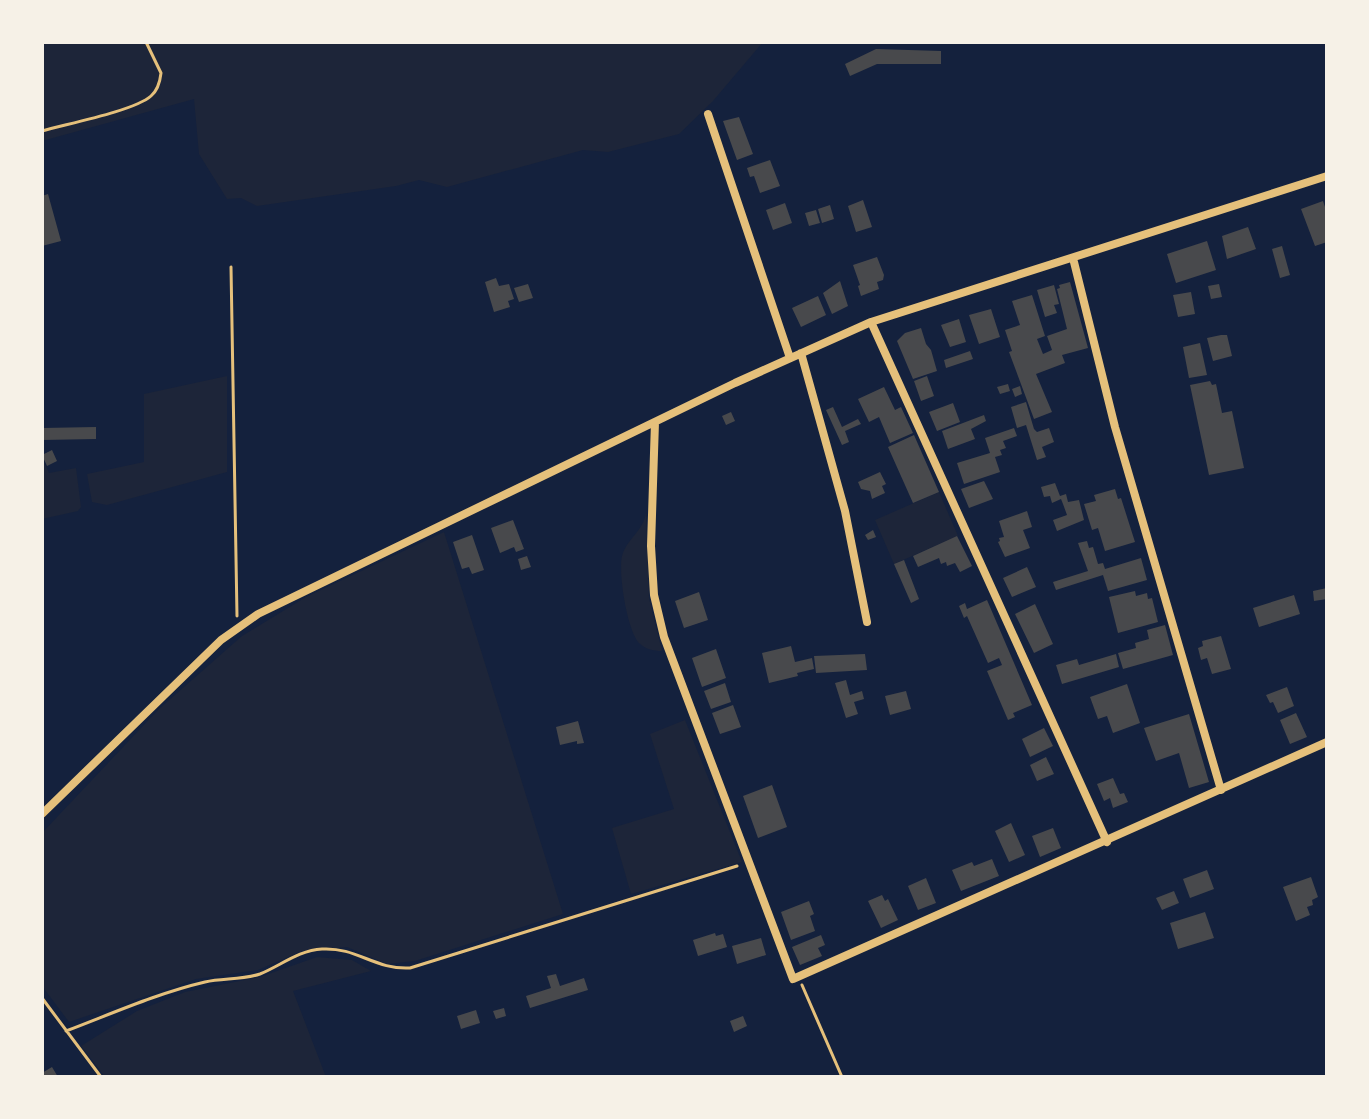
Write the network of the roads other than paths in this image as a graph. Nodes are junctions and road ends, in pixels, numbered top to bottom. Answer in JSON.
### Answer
{"nodes":[{"id":1,"x":708,"y":114,"type":"dead end"},
{"id":2,"x":1327,"y":176,"type":"edge"},
{"id":3,"x":1073,"y":258,"type":"junction"},
{"id":4,"x":871,"y":322,"type":"junction"},
{"id":5,"x":801,"y":353,"type":"junction"},
{"id":6,"x":790,"y":358,"type":"junction"},
{"id":7,"x":655,"y":422,"type":"junction"},
{"id":8,"x":867,"y":622,"type":"dead end"},
{"id":9,"x":1327,"y":742,"type":"edge"},
{"id":10,"x":1221,"y":790,"type":"junction"},
{"id":11,"x":42,"y":814,"type":"edge"},
{"id":12,"x":1107,"y":842,"type":"junction"}],
"edges":[{"from":1,"to":6,"type":"street"},
{"from":2,"to":3,"type":"street"},
{"from":3,"to":4,"type":"street"},
{"from":3,"to":10,"type":"street"},
{"from":4,"to":5,"type":"street"},
{"from":4,"to":12,"type":"street"},
{"from":5,"to":6,"type":"street"},
{"from":5,"to":8,"type":"street"},
{"from":6,"to":7,"type":"street"},
{"from":7,"to":11,"type":"street"},
{"from":7,"to":12,"type":"street"},
{"from":9,"to":10,"type":"street"},
{"from":10,"to":12,"type":"street"}]}
